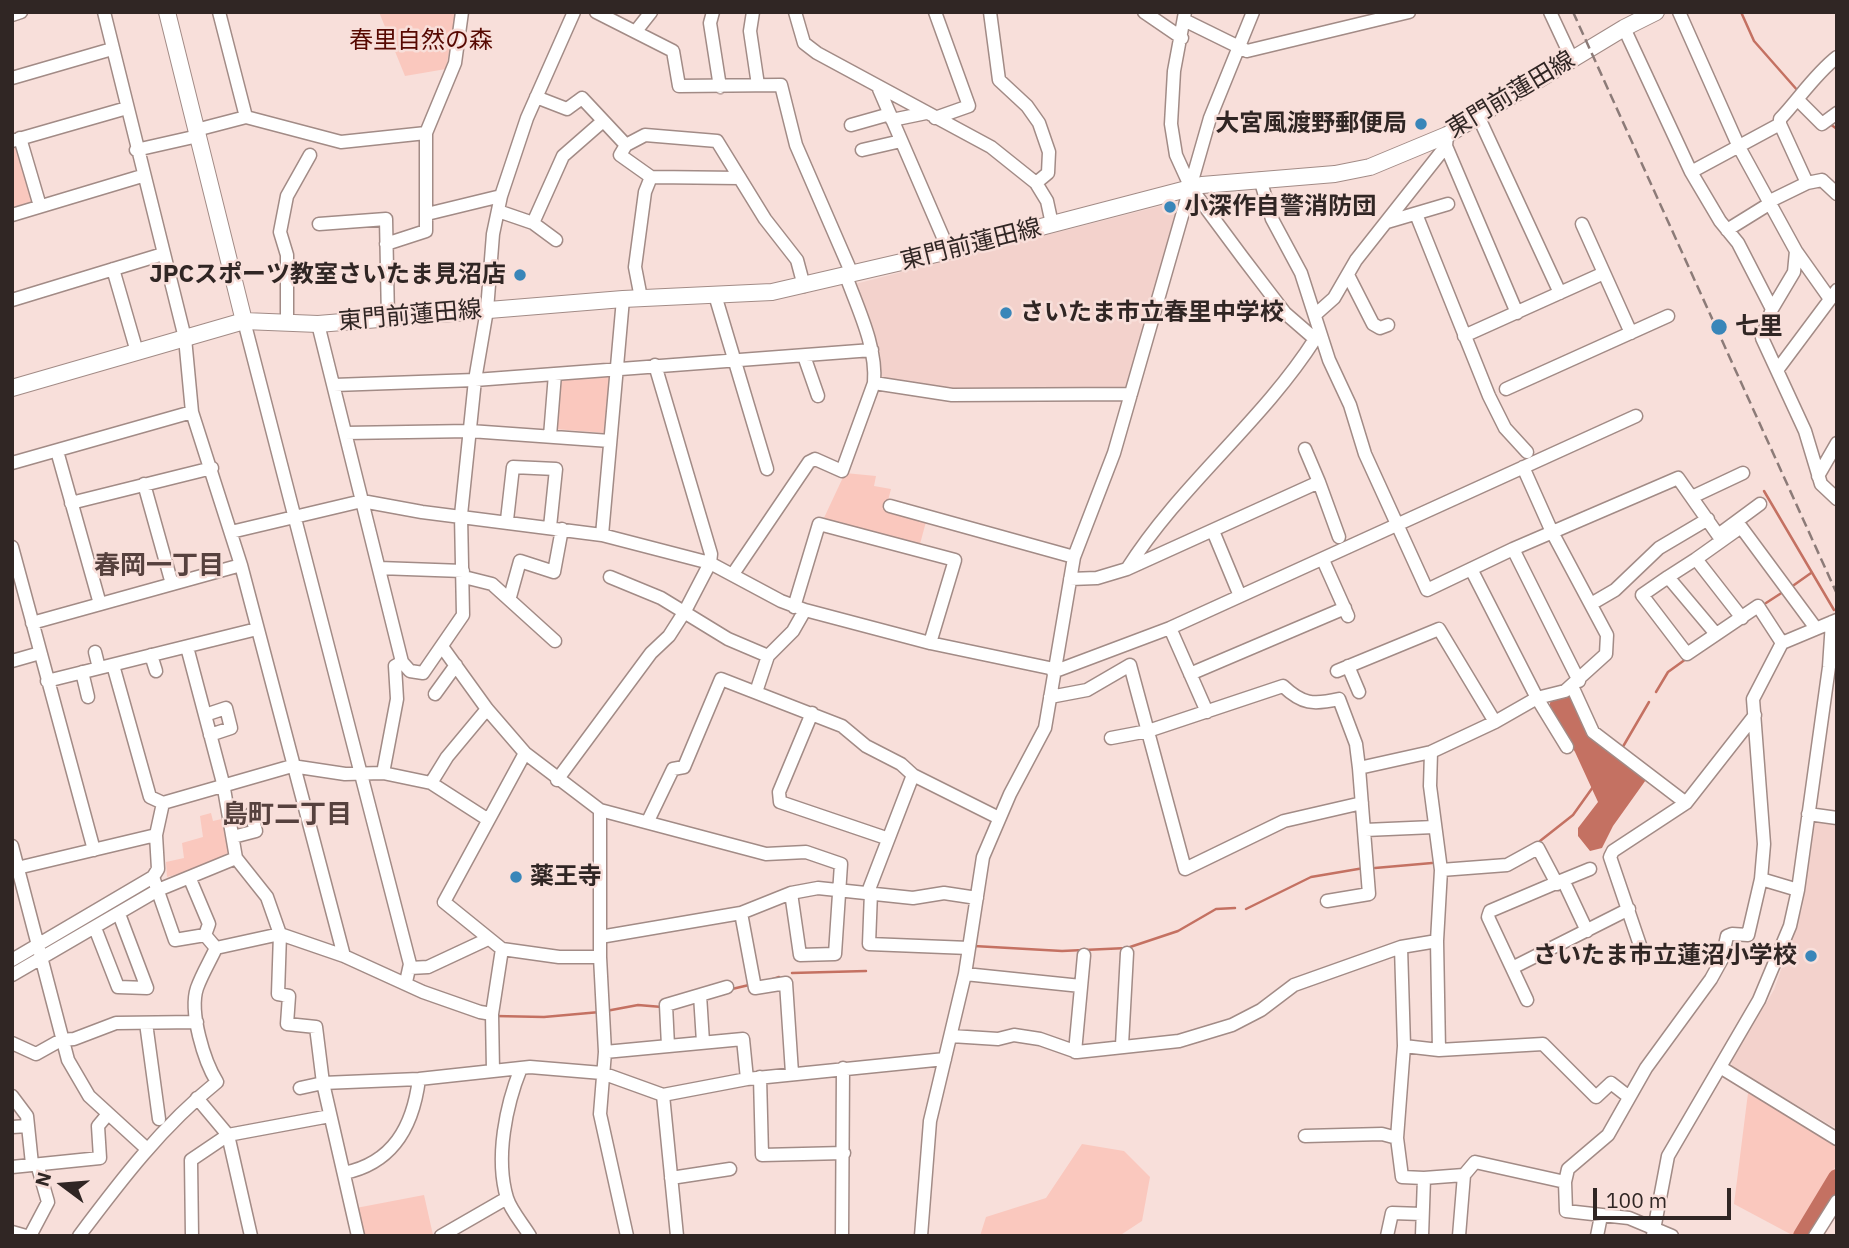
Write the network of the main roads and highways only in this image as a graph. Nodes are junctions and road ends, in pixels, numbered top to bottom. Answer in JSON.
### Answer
{"nodes":[{"id":1,"x":167,"y":12,"type":"edge"},
{"id":2,"x":1656,"y":12,"type":"edge"},
{"id":3,"x":244,"y":321,"type":"junction"},
{"id":4,"x":12,"y":388,"type":"edge"}],
"edges":[{"from":1,"to":3,"type":"main road"},
{"from":2,"to":3,"type":"main road","name":"東門前蓮田線"},
{"from":3,"to":4,"type":"main road","name":"東門前蓮田線"}]}
